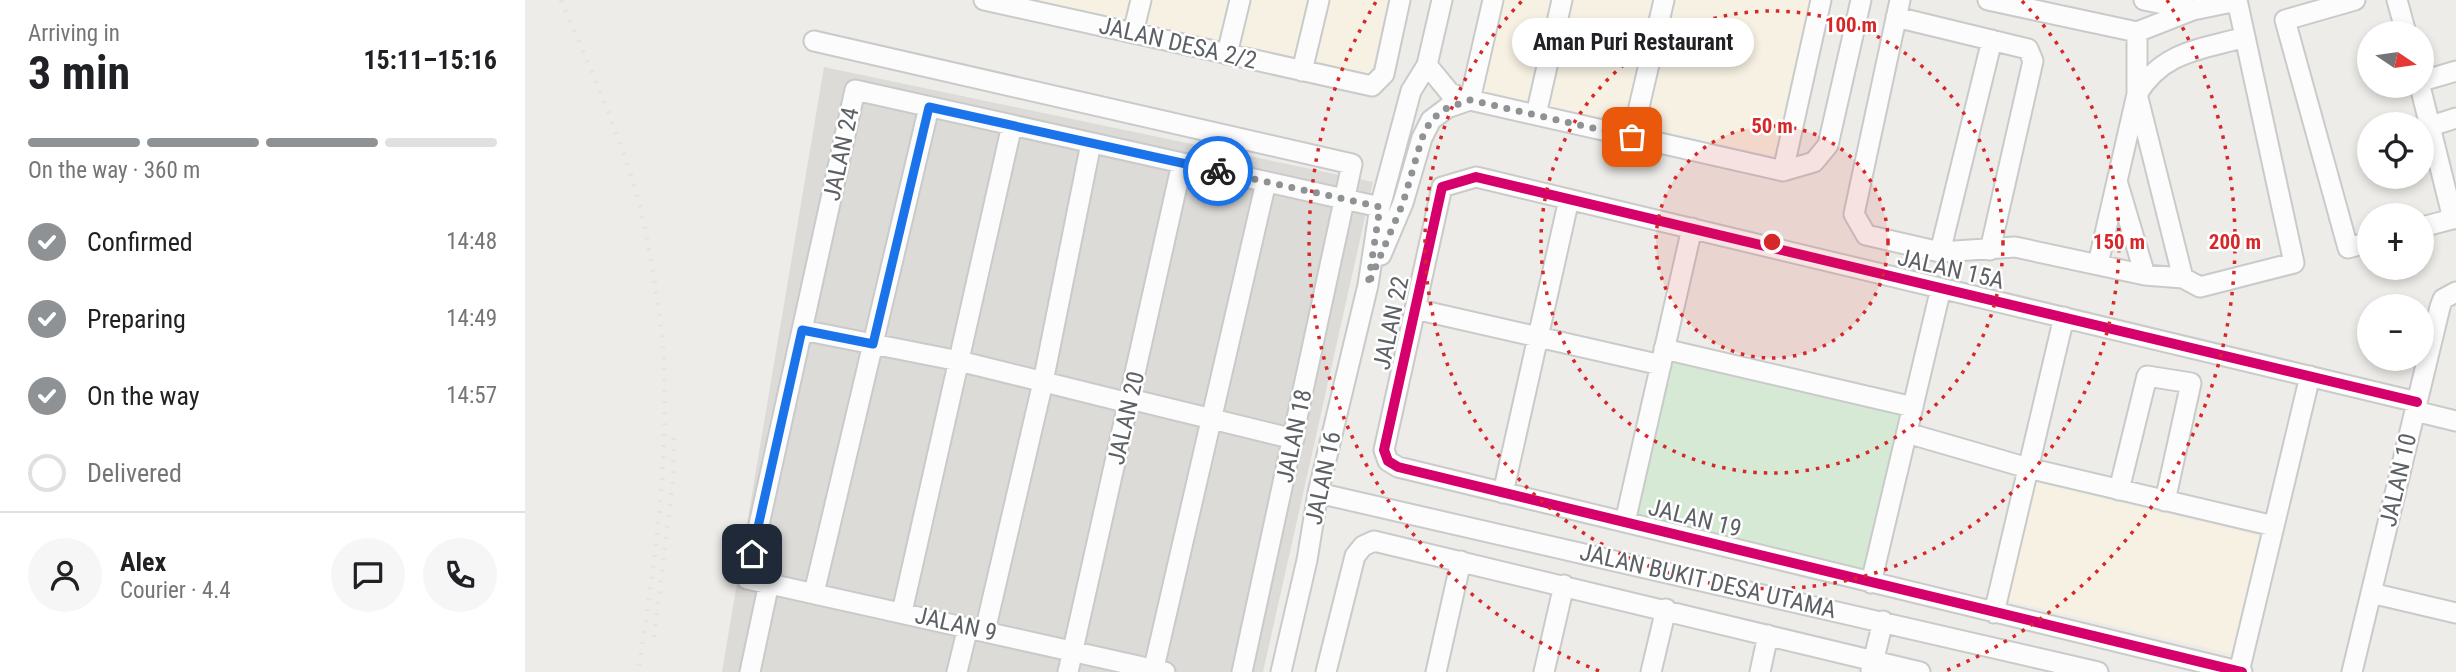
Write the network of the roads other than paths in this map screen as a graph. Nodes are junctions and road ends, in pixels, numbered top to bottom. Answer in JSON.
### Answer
{"nodes":[{"id":1,"x":984,"y":0,"type":"edge"},
{"id":2,"x":1141,"y":0,"type":"edge"},
{"id":3,"x":1240,"y":0,"type":"edge"},
{"id":4,"x":1319,"y":0,"type":"edge"},
{"id":5,"x":1399,"y":0,"type":"edge"},
{"id":6,"x":1442,"y":0,"type":"edge"},
{"id":7,"x":1493,"y":0,"type":"edge"},
{"id":8,"x":1562,"y":0,"type":"edge"},
{"id":9,"x":1664,"y":0,"type":"edge"},
{"id":10,"x":1821,"y":0,"type":"edge"},
{"id":11,"x":1861,"y":0,"type":"edge"},
{"id":12,"x":1988,"y":0,"type":"edge"},
{"id":13,"x":2144,"y":0,"type":"edge"},
{"id":14,"x":2237,"y":0,"type":"edge"},
{"id":15,"x":2355,"y":0,"type":"edge"},
{"id":16,"x":2397,"y":0,"type":"edge"},
{"id":17,"x":2306,"y":7,"type":"edge"},
{"id":18,"x":1057,"y":8,"type":"edge"},
{"id":19,"x":1898,"y":9,"type":"edge"},
{"id":20,"x":2193,"y":10,"type":"junction"},
{"id":21,"x":2403,"y":21,"type":"edge"},
{"id":22,"x":2137,"y":32,"type":"junction"},
{"id":23,"x":1133,"y":33,"type":"junction"},
{"id":24,"x":2245,"y":37,"type":"junction"},
{"id":25,"x":1991,"y":40,"type":"junction"},
{"id":26,"x":814,"y":41,"type":"dead end"},
{"id":27,"x":1227,"y":54,"type":"junction"},
{"id":28,"x":1427,"y":65,"type":"junction"},
{"id":29,"x":1302,"y":71,"type":"junction"},
{"id":30,"x":2456,"y":71,"type":"edge"},
{"id":31,"x":2434,"y":79,"type":"edge"},
{"id":32,"x":2137,"y":94,"type":"junction"},
{"id":33,"x":1470,"y":100,"type":"junction"},
{"id":34,"x":929,"y":107,"type":"junction"},
{"id":35,"x":1536,"y":116,"type":"junction"},
{"id":36,"x":2456,"y":118,"type":"edge"},
{"id":37,"x":1012,"y":125,"type":"junction"},
{"id":38,"x":2434,"y":125,"type":"edge"},
{"id":39,"x":1632,"y":137,"type":"junction"},
{"id":40,"x":2434,"y":138,"type":"edge"},
{"id":41,"x":1091,"y":143,"type":"junction"},
{"id":42,"x":1182,"y":163,"type":"junction"},
{"id":43,"x":1783,"y":171,"type":"junction"},
{"id":44,"x":1476,"y":177,"type":"joint"},
{"id":45,"x":2117,"y":180,"type":"junction"},
{"id":46,"x":1266,"y":182,"type":"junction"},
{"id":47,"x":1344,"y":199,"type":"junction"},
{"id":48,"x":1569,"y":199,"type":"junction"},
{"id":49,"x":1380,"y":207,"type":"junction"},
{"id":50,"x":2454,"y":218,"type":"edge"},
{"id":51,"x":2434,"y":224,"type":"edge"},
{"id":52,"x":1692,"y":228,"type":"junction"},
{"id":53,"x":2357,"y":245,"type":"edge"},
{"id":54,"x":1990,"y":250,"type":"junction"},
{"id":55,"x":1940,"y":252,"type":"junction"},
{"id":56,"x":2098,"y":264,"type":"junction"},
{"id":57,"x":2145,"y":275,"type":"junction"},
{"id":58,"x":2183,"y":278,"type":"junction"},
{"id":59,"x":1368,"y":285,"type":"junction"},
{"id":60,"x":1941,"y":288,"type":"junction"},
{"id":61,"x":2454,"y":293,"type":"edge"},
{"id":62,"x":1415,"y":309,"type":"junction"},
{"id":63,"x":2064,"y":317,"type":"junction"},
{"id":64,"x":802,"y":330,"type":"junction"},
{"id":65,"x":1538,"y":337,"type":"junction"},
{"id":66,"x":873,"y":344,"type":"junction"},
{"id":67,"x":1663,"y":357,"type":"junction"},
{"id":68,"x":959,"y":361,"type":"junction"},
{"id":69,"x":2309,"y":376,"type":"junction"},
{"id":70,"x":1043,"y":382,"type":"junction"},
{"id":71,"x":1130,"y":401,"type":"junction"},
{"id":72,"x":2416,"y":406,"type":"junction"},
{"id":73,"x":1913,"y":407,"type":"junction"},
{"id":74,"x":1212,"y":419,"type":"junction"},
{"id":75,"x":2456,"y":421,"type":"edge"},
{"id":76,"x":1907,"y":433,"type":"junction"},
{"id":77,"x":1294,"y":439,"type":"junction"},
{"id":78,"x":1388,"y":461,"type":"joint"},
{"id":79,"x":2028,"y":468,"type":"junction"},
{"id":80,"x":2119,"y":490,"type":"junction"},
{"id":81,"x":1318,"y":493,"type":"junction"},
{"id":82,"x":1503,"y":493,"type":"junction"},
{"id":83,"x":2165,"y":501,"type":"junction"},
{"id":84,"x":1625,"y":522,"type":"junction"},
{"id":85,"x":2274,"y":526,"type":"junction"},
{"id":86,"x":1461,"y":561,"type":"junction"},
{"id":87,"x":747,"y":579,"type":"joint"},
{"id":88,"x":769,"y":583,"type":"junction"},
{"id":89,"x":1871,"y":583,"type":"junction"},
{"id":90,"x":1564,"y":585,"type":"junction"},
{"id":91,"x":814,"y":593,"type":"junction"},
{"id":92,"x":2371,"y":593,"type":"junction"},
{"id":93,"x":1666,"y":609,"type":"junction"},
{"id":94,"x":902,"y":612,"type":"junction"},
{"id":95,"x":1994,"y":613,"type":"junction"},
{"id":96,"x":2456,"y":613,"type":"edge"},
{"id":97,"x":1882,"y":621,"type":"junction"},
{"id":98,"x":977,"y":629,"type":"junction"},
{"id":99,"x":1769,"y":635,"type":"junction"},
{"id":100,"x":1073,"y":651,"type":"junction"},
{"id":101,"x":1872,"y":666,"type":"edge"},
{"id":102,"x":1158,"y":671,"type":"edge"},
{"id":103,"x":750,"y":672,"type":"edge"},
{"id":104,"x":957,"y":672,"type":"edge"},
{"id":105,"x":1068,"y":672,"type":"edge"},
{"id":106,"x":1242,"y":672,"type":"edge"},
{"id":107,"x":1281,"y":672,"type":"edge"},
{"id":108,"x":1326,"y":672,"type":"edge"},
{"id":109,"x":1436,"y":672,"type":"edge"},
{"id":110,"x":1544,"y":672,"type":"edge"},
{"id":111,"x":1651,"y":672,"type":"edge"},
{"id":112,"x":1760,"y":672,"type":"edge"},
{"id":113,"x":1920,"y":672,"type":"edge"},
{"id":114,"x":2098,"y":672,"type":"edge"},
{"id":115,"x":2240,"y":672,"type":"edge"},
{"id":116,"x":2353,"y":672,"type":"edge"}],
"edges":[{"from":1,"to":18,"type":"street","name":"JALAN DESA 2/2"},
{"from":2,"to":23,"type":"street"},
{"from":3,"to":27,"type":"street"},
{"from":4,"to":29,"type":"street"},
{"from":5,"to":29,"type":"street","name":"JALAN DESA 2/2"},
{"from":6,"to":28,"type":"street","name":"JALAN 16"},
{"from":7,"to":33,"type":"street"},
{"from":8,"to":35,"type":"street"},
{"from":9,"to":39,"type":"street"},
{"from":10,"to":43,"type":"street"},
{"from":11,"to":43,"type":"street"},
{"from":12,"to":22,"type":"street"},
{"from":13,"to":20,"type":"street"},
{"from":14,"to":20,"type":"street"},
{"from":14,"to":24,"type":"street"},
{"from":15,"to":17,"type":"street"},
{"from":16,"to":21,"type":"street"},
{"from":17,"to":53,"type":"street"},
{"from":18,"to":23,"type":"street","name":"JALAN DESA 2/2"},
{"from":19,"to":25,"type":"street"},
{"from":19,"to":55,"type":"street"},
{"from":20,"to":22,"type":"street"},
{"from":22,"to":32,"type":"street"},
{"from":23,"to":27,"type":"street","name":"JALAN DESA 2/2"},
{"from":24,"to":32,"type":"street"},
{"from":24,"to":58,"type":"street"},
{"from":25,"to":54,"type":"street"},
{"from":25,"to":55,"type":"street"},
{"from":26,"to":47,"type":"street","name":"JALAN 18"},
{"from":27,"to":29,"type":"street","name":"JALAN DESA 2/2"},
{"from":28,"to":33,"type":"street"},
{"from":28,"to":49,"type":"street","name":"JALAN 16"},
{"from":30,"to":31,"type":"street"},
{"from":32,"to":45,"type":"street"},
{"from":32,"to":58,"type":"street"},
{"from":33,"to":35,"type":"street"},
{"from":33,"to":59,"type":"street","name":"JALAN 16"},
{"from":34,"to":37,"type":"street","name":"JALAN 24"},
{"from":34,"to":64,"type":"street","name":"JALAN 24"},
{"from":34,"to":66,"type":"street"},
{"from":35,"to":39,"type":"street"},
{"from":36,"to":38,"type":"street"},
{"from":37,"to":41,"type":"street","name":"JALAN 24"},
{"from":37,"to":68,"type":"street"},
{"from":39,"to":43,"type":"street"},
{"from":40,"to":50,"type":"street"},
{"from":41,"to":42,"type":"street","name":"JALAN 24"},
{"from":41,"to":70,"type":"street"},
{"from":42,"to":46,"type":"street","name":"JALAN 24"},
{"from":42,"to":71,"type":"street","name":"JALAN 20"},
{"from":44,"to":48,"type":"street","name":"JALAN 15A"},
{"from":44,"to":62,"type":"street","name":"JALAN 22"},
{"from":45,"to":56,"type":"street"},
{"from":45,"to":57,"type":"street"},
{"from":46,"to":47,"type":"street","name":"JALAN 24"},
{"from":46,"to":74,"type":"street"},
{"from":47,"to":49,"type":"street","name":"JALAN 24"},
{"from":47,"to":77,"type":"street","name":"JALAN 18"},
{"from":48,"to":52,"type":"street","name":"JALAN 15A"},
{"from":48,"to":65,"type":"street"},
{"from":49,"to":59,"type":"street","name":"JALAN 16"},
{"from":50,"to":51,"type":"street"},
{"from":52,"to":60,"type":"street","name":"JALAN 15A"},
{"from":52,"to":67,"type":"street"},
{"from":54,"to":55,"type":"street"},
{"from":54,"to":56,"type":"street"},
{"from":56,"to":57,"type":"street"},
{"from":57,"to":58,"type":"street"},
{"from":59,"to":81,"type":"street","name":"JALAN 16"},
{"from":60,"to":63,"type":"street","name":"JALAN 15A"},
{"from":60,"to":73,"type":"street"},
{"from":61,"to":72,"type":"street","name":"JALAN 10"},
{"from":62,"to":65,"type":"street"},
{"from":62,"to":78,"type":"street","name":"JALAN 22"},
{"from":63,"to":69,"type":"street","name":"JALAN 15A"},
{"from":63,"to":79,"type":"street"},
{"from":64,"to":66,"type":"street"},
{"from":64,"to":87,"type":"street","name":"JALAN 24"},
{"from":65,"to":67,"type":"street"},
{"from":65,"to":82,"type":"street"},
{"from":66,"to":68,"type":"street"},
{"from":66,"to":91,"type":"street"},
{"from":67,"to":73,"type":"street"},
{"from":67,"to":84,"type":"street"},
{"from":68,"to":70,"type":"street"},
{"from":68,"to":94,"type":"street"},
{"from":69,"to":72,"type":"street","name":"JALAN 15A"},
{"from":69,"to":85,"type":"street"},
{"from":70,"to":71,"type":"street"},
{"from":70,"to":98,"type":"street"},
{"from":71,"to":74,"type":"street"},
{"from":71,"to":100,"type":"street","name":"JALAN 20"},
{"from":72,"to":75,"type":"street","name":"JALAN 15A"},
{"from":72,"to":92,"type":"street","name":"JALAN 10"},
{"from":73,"to":76,"type":"street"},
{"from":74,"to":77,"type":"street"},
{"from":74,"to":102,"type":"street"},
{"from":76,"to":79,"type":"street"},
{"from":76,"to":89,"type":"street"},
{"from":77,"to":106,"type":"street","name":"JALAN 18"},
{"from":78,"to":82,"type":"street","name":"JALAN 19"},
{"from":79,"to":80,"type":"street"},
{"from":79,"to":95,"type":"street"},
{"from":80,"to":83,"type":"street"},
{"from":80,"to":83,"type":"street"},
{"from":81,"to":97,"type":"street","name":"JALAN BUKIT DESA UTAMA"},
{"from":81,"to":107,"type":"street","name":"JALAN 16"},
{"from":82,"to":84,"type":"street","name":"JALAN 19"},
{"from":83,"to":85,"type":"street"},
{"from":84,"to":89,"type":"street","name":"JALAN 19"},
{"from":85,"to":115,"type":"street"},
{"from":86,"to":90,"type":"street","name":"JALAN BUKIT DESA UTAMA"},
{"from":86,"to":108,"type":"street","name":"JALAN BUKIT DESA UTAMA"},
{"from":86,"to":109,"type":"street"},
{"from":87,"to":88,"type":"street","name":"JALAN 9"},
{"from":88,"to":91,"type":"street","name":"JALAN 9"},
{"from":88,"to":103,"type":"street"},
{"from":89,"to":95,"type":"street","name":"JALAN 19"},
{"from":90,"to":93,"type":"street","name":"JALAN BUKIT DESA UTAMA"},
{"from":90,"to":110,"type":"street"},
{"from":91,"to":94,"type":"street","name":"JALAN 9"},
{"from":92,"to":96,"type":"street"},
{"from":92,"to":116,"type":"street","name":"JALAN 10"},
{"from":93,"to":99,"type":"street","name":"JALAN BUKIT DESA UTAMA"},
{"from":93,"to":111,"type":"street"},
{"from":94,"to":98,"type":"street","name":"JALAN 9"},
{"from":95,"to":115,"type":"street","name":"JALAN 19"},
{"from":97,"to":101,"type":"street"},
{"from":97,"to":114,"type":"street","name":"JALAN BUKIT DESA UTAMA"},
{"from":98,"to":100,"type":"street","name":"JALAN 9"},
{"from":98,"to":104,"type":"street"},
{"from":99,"to":101,"type":"street","name":"JALAN BUKIT DESA UTAMA"},
{"from":99,"to":112,"type":"street"},
{"from":100,"to":102,"type":"street","name":"JALAN 9"},
{"from":100,"to":105,"type":"street","name":"JALAN 20"},
{"from":101,"to":113,"type":"street","name":"JALAN BUKIT DESA UTAMA"}]}
